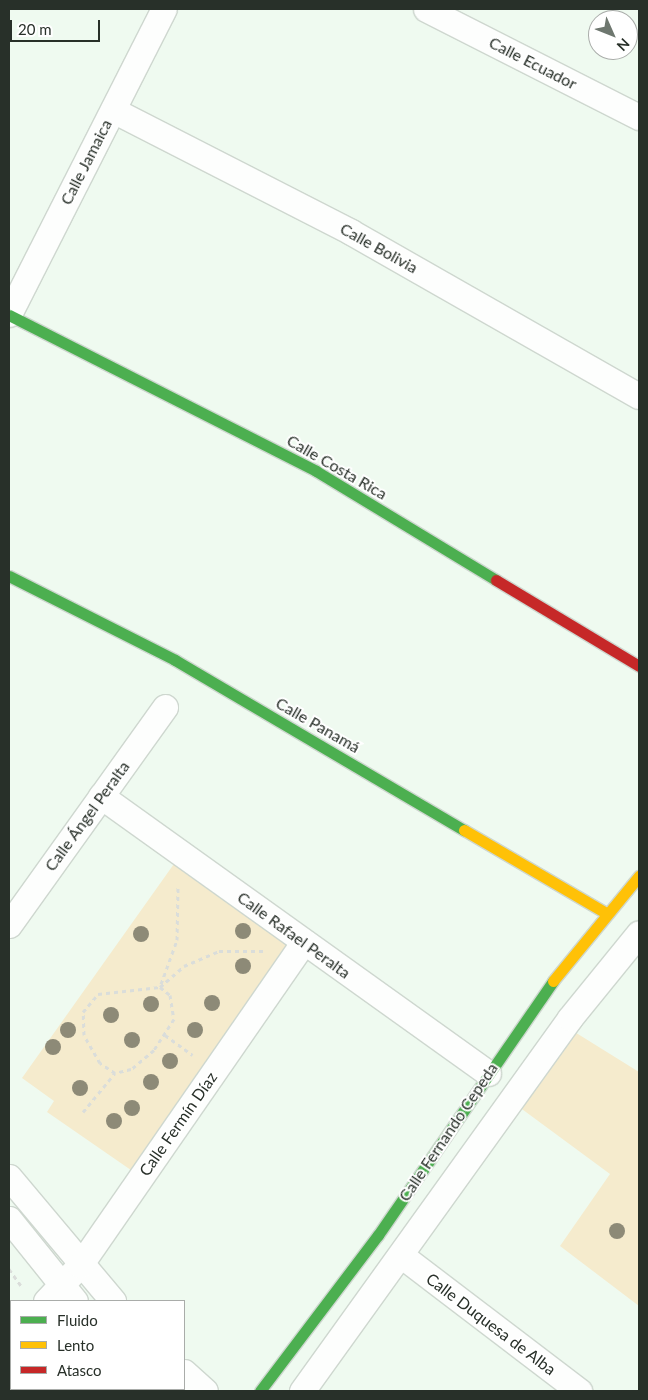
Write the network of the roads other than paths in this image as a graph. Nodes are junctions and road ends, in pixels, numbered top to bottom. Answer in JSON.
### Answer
{"nodes":[{"id":1,"x":164,"y":9,"type":"edge"},
{"id":2,"x":426,"y":9,"type":"edge"},
{"id":3,"x":113,"y":110,"type":"junction"},
{"id":4,"x":639,"y":117,"type":"edge"},
{"id":5,"x":9,"y":315,"type":"edge"},
{"id":6,"x":639,"y":396,"type":"edge"},
{"id":7,"x":9,"y":576,"type":"edge"},
{"id":8,"x":639,"y":666,"type":"edge"},
{"id":9,"x":165,"y":707,"type":"dead end"},
{"id":10,"x":101,"y":796,"type":"junction"},
{"id":11,"x":639,"y":876,"type":"edge"},
{"id":12,"x":606,"y":912,"type":"junction"},
{"id":13,"x":9,"y":925,"type":"edge"},
{"id":14,"x":639,"y":933,"type":"edge"},
{"id":15,"x":298,"y":951,"type":"junction"},
{"id":16,"x":488,"y":1073,"type":"junction"},
{"id":17,"x":9,"y":1177,"type":"edge"},
{"id":18,"x":9,"y":1219,"type":"edge"},
{"id":19,"x":402,"y":1256,"type":"junction"},
{"id":20,"x":80,"y":1266,"type":"junction"},
{"id":21,"x":60,"y":1295,"type":"edge"},
{"id":22,"x":112,"y":1300,"type":"edge"},
{"id":23,"x":185,"y":1373,"type":"edge"},
{"id":24,"x":205,"y":1391,"type":"edge"},
{"id":25,"x":260,"y":1391,"type":"edge"},
{"id":26,"x":302,"y":1391,"type":"edge"},
{"id":27,"x":579,"y":1391,"type":"edge"}],
"edges":[{"from":1,"to":3,"type":"street","name":"Calle Jamaica"},
{"from":2,"to":4,"type":"street","name":"Calle Ecuador"},
{"from":3,"to":5,"type":"street","name":"Calle Jamaica"},
{"from":3,"to":6,"type":"street","name":"Calle Bolivia"},
{"from":5,"to":8,"type":"street","name":"Calle Costa Rica"},
{"from":7,"to":12,"type":"street","name":"Calle Panamá"},
{"from":9,"to":10,"type":"street","name":"Calle Ángel Peralta"},
{"from":10,"to":13,"type":"street","name":"Calle Ángel Peralta"},
{"from":10,"to":15,"type":"street","name":"Calle Rafael Peralta"},
{"from":11,"to":12,"type":"street","name":"Calle Fernando Cepeda"},
{"from":12,"to":16,"type":"street","name":"Calle Fernando Cepeda"},
{"from":14,"to":19,"type":"street","name":"Calle Fernando Cepeda"},
{"from":15,"to":16,"type":"street","name":"Calle Rafael Peralta"},
{"from":15,"to":20,"type":"street","name":"Calle Fermín Díaz"},
{"from":16,"to":25,"type":"street","name":"Calle Fernando Cepeda"},
{"from":17,"to":20,"type":"street"},
{"from":18,"to":21,"type":"street"},
{"from":19,"to":26,"type":"street","name":"Calle Fernando Cepeda"},
{"from":19,"to":27,"type":"street","name":"Calle Duquesa de Alba"},
{"from":20,"to":21,"type":"street","name":"Calle Fermín Díaz"},
{"from":20,"to":22,"type":"street"},
{"from":23,"to":24,"type":"street"}]}
